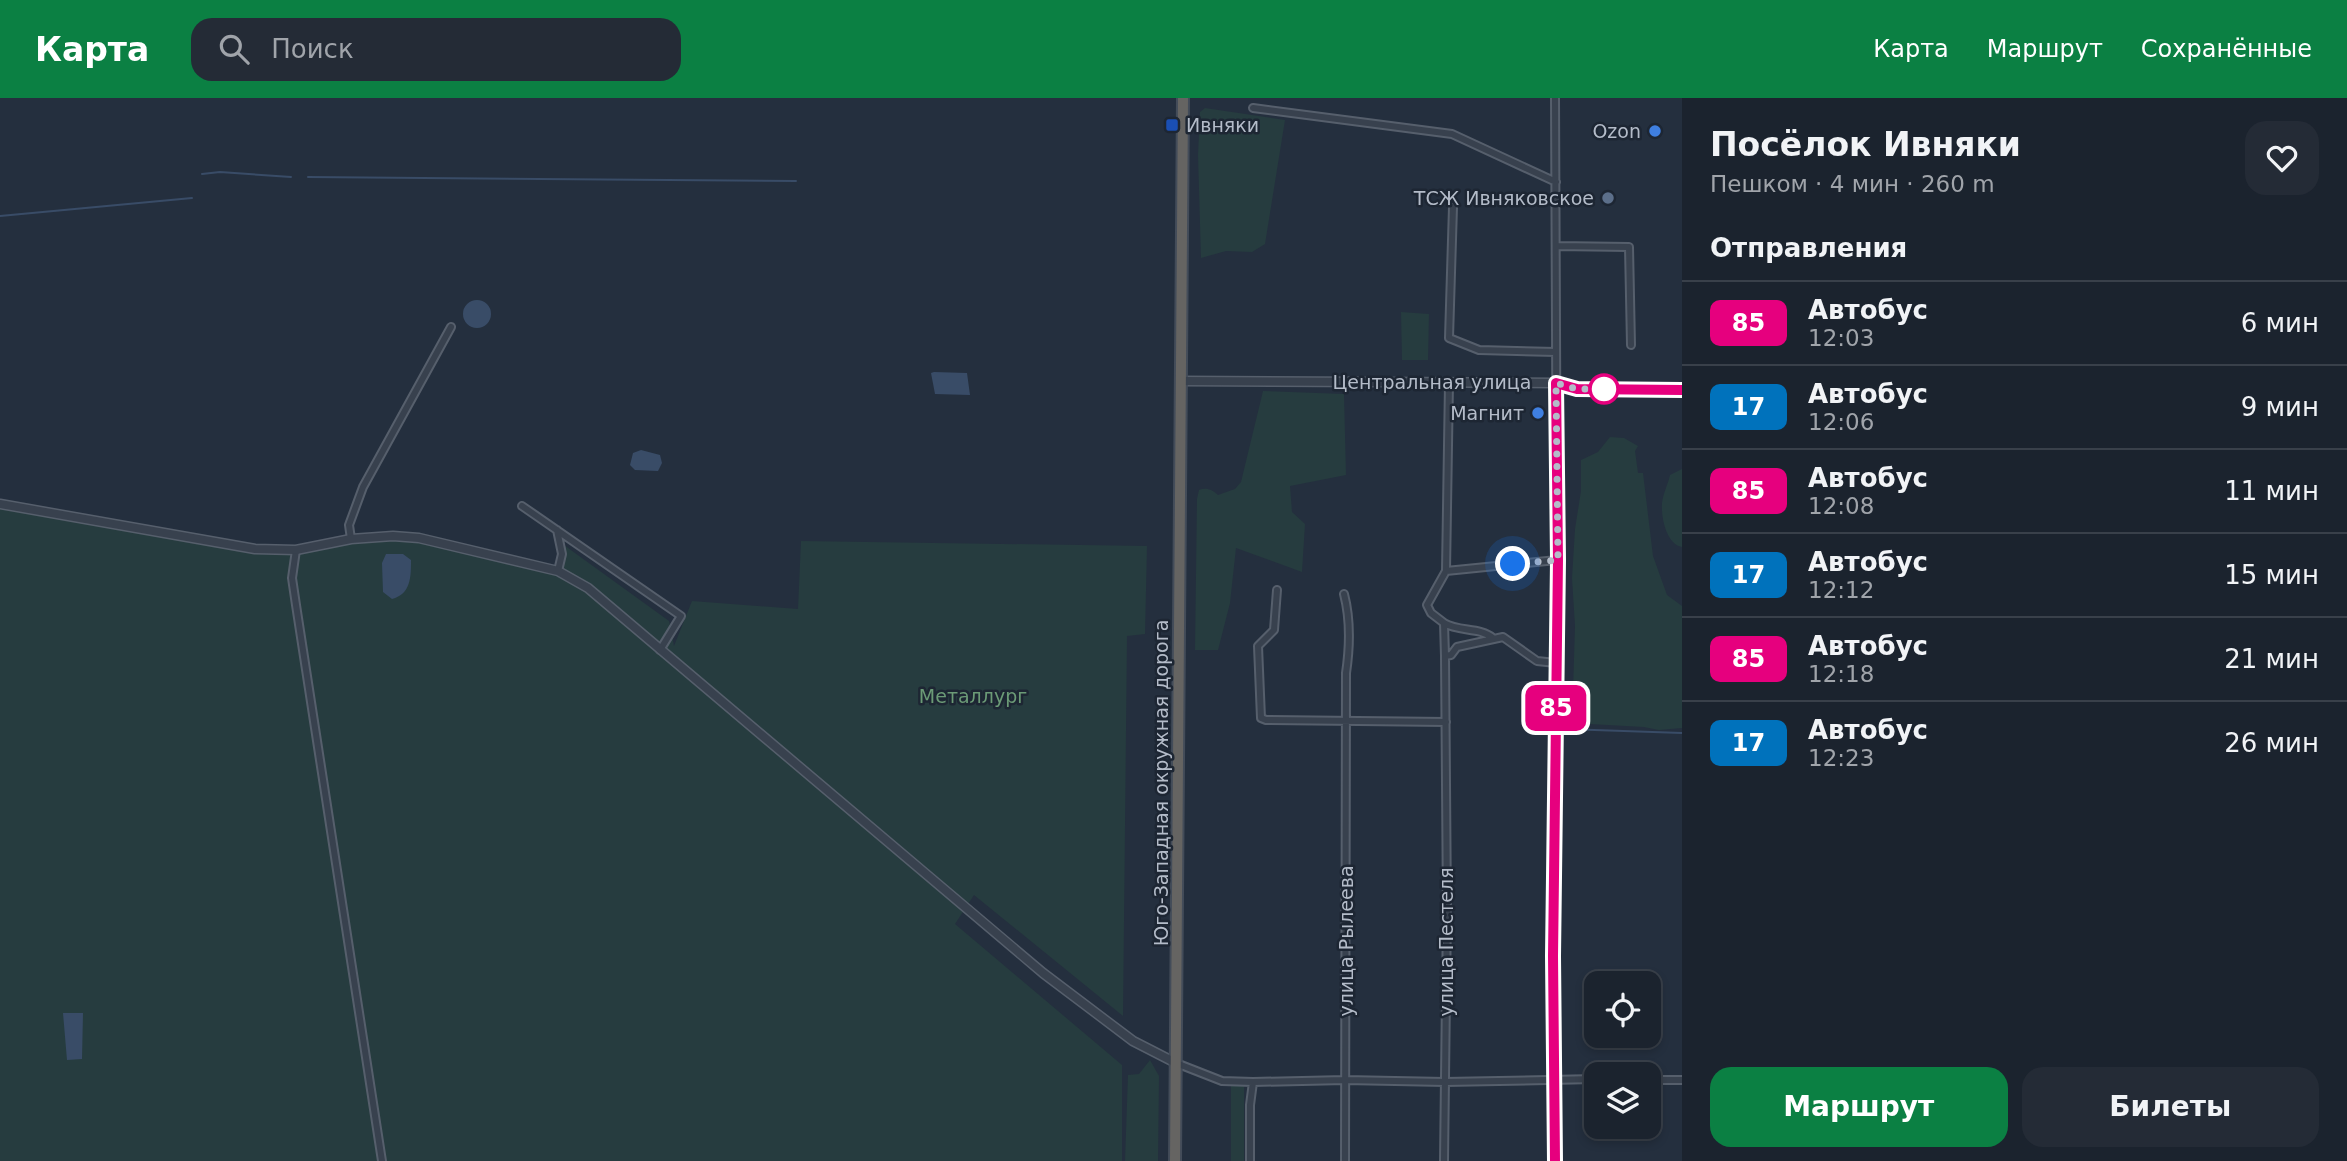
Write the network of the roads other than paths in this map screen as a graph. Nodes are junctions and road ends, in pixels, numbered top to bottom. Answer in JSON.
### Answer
{"nodes":[{"id":1,"x":1183,"y":98,"type":"edge"},
{"id":2,"x":1555,"y":98,"type":"edge"},
{"id":3,"x":1253,"y":108,"type":"dead end"},
{"id":4,"x":1556,"y":182,"type":"junction"},
{"id":5,"x":1453,"y":207,"type":"dead end"},
{"id":6,"x":1556,"y":246,"type":"junction"},
{"id":7,"x":451,"y":327,"type":"dead end"},
{"id":8,"x":1631,"y":345,"type":"dead end"},
{"id":9,"x":1556,"y":352,"type":"junction"},
{"id":10,"x":1181,"y":381,"type":"junction"},
{"id":11,"x":1448,"y":383,"type":"junction"},
{"id":12,"x":1556,"y":383,"type":"junction"},
{"id":13,"x":1682,"y":390,"type":"edge"},
{"id":14,"x":0,"y":504,"type":"edge"},
{"id":15,"x":522,"y":506,"type":"dead end"},
{"id":16,"x":557,"y":530,"type":"junction"},
{"id":17,"x":351,"y":539,"type":"junction"},
{"id":18,"x":296,"y":550,"type":"junction"},
{"id":19,"x":1558,"y":560,"type":"junction"},
{"id":20,"x":558,"y":571,"type":"junction"},
{"id":21,"x":1446,"y":571,"type":"junction"},
{"id":22,"x":1277,"y":590,"type":"dead end"},
{"id":23,"x":1344,"y":594,"type":"dead end"},
{"id":24,"x":1444,"y":623,"type":"junction"},
{"id":25,"x":1493,"y":638,"type":"junction"},
{"id":26,"x":660,"y":650,"type":"junction"},
{"id":27,"x":1445,"y":656,"type":"junction"},
{"id":28,"x":1556,"y":663,"type":"junction"},
{"id":29,"x":1347,"y":721,"type":"junction"},
{"id":30,"x":1446,"y":722,"type":"junction"},
{"id":31,"x":1176,"y":1063,"type":"junction"},
{"id":32,"x":1556,"y":1079,"type":"junction"},
{"id":33,"x":1584,"y":1079,"type":"edge"},
{"id":34,"x":1345,"y":1080,"type":"junction"},
{"id":35,"x":1661,"y":1080,"type":"edge"},
{"id":36,"x":1682,"y":1080,"type":"edge"},
{"id":37,"x":1253,"y":1082,"type":"junction"},
{"id":38,"x":1445,"y":1082,"type":"junction"},
{"id":39,"x":382,"y":1161,"type":"edge"},
{"id":40,"x":1175,"y":1161,"type":"edge"},
{"id":41,"x":1250,"y":1161,"type":"edge"},
{"id":42,"x":1345,"y":1161,"type":"edge"},
{"id":43,"x":1444,"y":1161,"type":"edge"},
{"id":44,"x":1555,"y":1161,"type":"edge"}],
"edges":[{"from":1,"to":10,"type":"highway"},
{"from":2,"to":4,"type":"street"},
{"from":3,"to":4,"type":"street"},
{"from":4,"to":6,"type":"street"},
{"from":5,"to":9,"type":"street"},
{"from":6,"to":8,"type":"street"},
{"from":6,"to":9,"type":"street"},
{"from":7,"to":17,"type":"street"},
{"from":9,"to":12,"type":"street"},
{"from":10,"to":11,"type":"street","name":"Центральная улица"},
{"from":10,"to":31,"type":"highway","name":"Юго-Западная окружная дорога"},
{"from":11,"to":12,"type":"street","name":"Центральная улица"},
{"from":11,"to":21,"type":"street"},
{"from":12,"to":13,"type":"street","name":"Центральная улица"},
{"from":12,"to":19,"type":"street"},
{"from":14,"to":18,"type":"street"},
{"from":15,"to":16,"type":"street"},
{"from":16,"to":20,"type":"street"},
{"from":16,"to":26,"type":"street"},
{"from":17,"to":18,"type":"street"},
{"from":17,"to":20,"type":"street"},
{"from":18,"to":39,"type":"street"},
{"from":19,"to":21,"type":"street"},
{"from":19,"to":28,"type":"street"},
{"from":20,"to":26,"type":"street"},
{"from":21,"to":24,"type":"street"},
{"from":22,"to":29,"type":"street"},
{"from":23,"to":29,"type":"street","name":"улица Рылеева"},
{"from":24,"to":25,"type":"street"},
{"from":24,"to":27,"type":"street","name":"улица Пестеля"},
{"from":25,"to":27,"type":"street"},
{"from":25,"to":28,"type":"street"},
{"from":26,"to":31,"type":"street"},
{"from":27,"to":30,"type":"street","name":"улица Пестеля"},
{"from":28,"to":32,"type":"street"},
{"from":29,"to":30,"type":"street"},
{"from":29,"to":34,"type":"street","name":"улица Рылеева"},
{"from":30,"to":38,"type":"street","name":"улица Пестеля"},
{"from":31,"to":37,"type":"street"},
{"from":31,"to":40,"type":"highway","name":"Юго-Западная окружная дорога"},
{"from":32,"to":33,"type":"street"},
{"from":32,"to":38,"type":"street"},
{"from":32,"to":44,"type":"street"},
{"from":34,"to":37,"type":"street"},
{"from":34,"to":38,"type":"street"},
{"from":34,"to":42,"type":"street","name":"улица Рылеева"},
{"from":35,"to":36,"type":"street"},
{"from":37,"to":41,"type":"street"},
{"from":38,"to":43,"type":"street","name":"улица Пестеля"}]}
